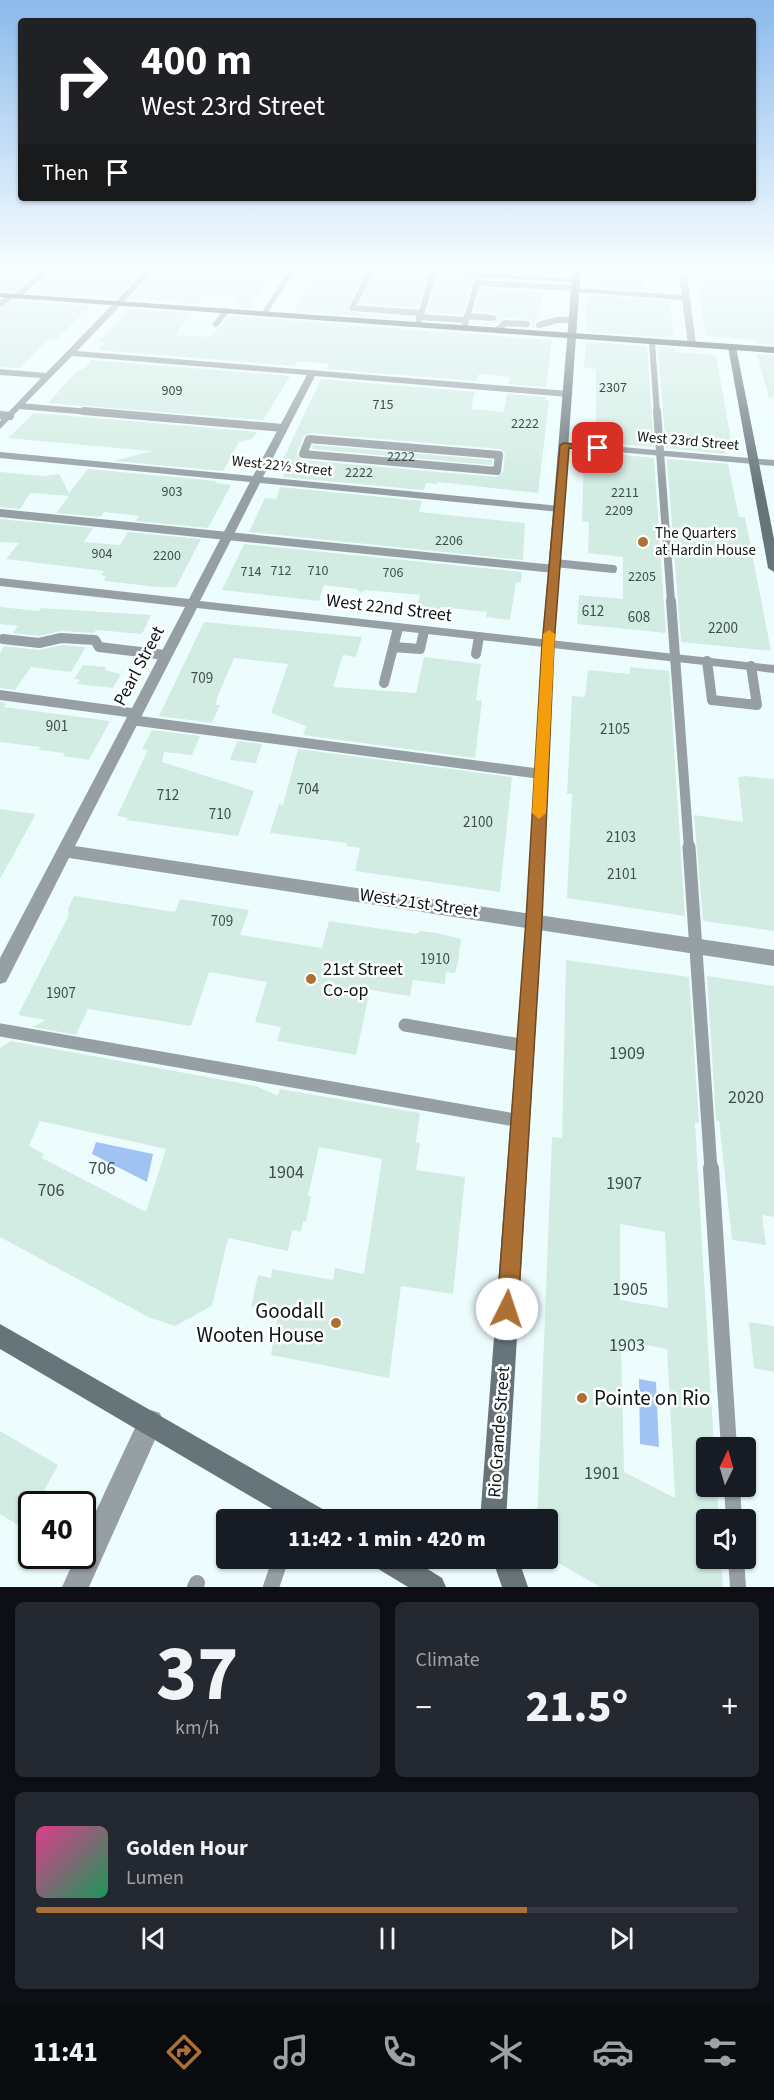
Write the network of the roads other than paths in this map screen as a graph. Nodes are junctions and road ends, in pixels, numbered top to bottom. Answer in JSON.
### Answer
{"nodes":[{"id":1,"x":81,"y":341,"type":"edge"},
{"id":2,"x":571,"y":341,"type":"edge"},
{"id":3,"x":647,"y":341,"type":"edge"},
{"id":4,"x":652,"y":342,"type":"junction"},
{"id":5,"x":692,"y":344,"type":"joint"},
{"id":6,"x":732,"y":347,"type":"junction"},
{"id":7,"x":774,"y":350,"type":"edge"},
{"id":8,"x":69,"y":353,"type":"junction"},
{"id":9,"x":0,"y":372,"type":"edge"},
{"id":10,"x":312,"y":373,"type":"junction"},
{"id":11,"x":48,"y":376,"type":"junction"},
{"id":12,"x":568,"y":394,"type":"junction"},
{"id":13,"x":19,"y":406,"type":"junction"},
{"id":14,"x":5,"y":416,"type":"edge"},
{"id":15,"x":0,"y":426,"type":"edge"},
{"id":16,"x":283,"y":428,"type":"junction"},
{"id":17,"x":564,"y":445,"type":"junction"},
{"id":18,"x":392,"y":446,"type":"junction"},
{"id":19,"x":659,"y":453,"type":"junction"},
{"id":20,"x":0,"y":454,"type":"edge"},
{"id":21,"x":752,"y":461,"type":"junction"},
{"id":22,"x":386,"y":462,"type":"junction"},
{"id":23,"x":774,"y":463,"type":"edge"},
{"id":24,"x":255,"y":479,"type":"junction"},
{"id":25,"x":560,"y":509,"type":"junction"},
{"id":26,"x":0,"y":513,"type":"edge"},
{"id":27,"x":228,"y":535,"type":"junction"},
{"id":28,"x":555,"y":566,"type":"junction"},
{"id":29,"x":774,"y":568,"type":"edge"},
{"id":30,"x":613,"y":569,"type":"dead end"},
{"id":31,"x":0,"y":582,"type":"edge"},
{"id":32,"x":192,"y":603,"type":"junction"},
{"id":33,"x":398,"y":628,"type":"junction"},
{"id":34,"x":424,"y":631,"type":"junction"},
{"id":35,"x":479,"y":637,"type":"junction"},
{"id":36,"x":3,"y":639,"type":"dead end"},
{"id":37,"x":548,"y":645,"type":"junction"},
{"id":38,"x":393,"y":647,"type":"junction"},
{"id":39,"x":476,"y":654,"type":"dead end"},
{"id":40,"x":165,"y":655,"type":"junction"},
{"id":41,"x":674,"y":658,"type":"junction"},
{"id":42,"x":706,"y":661,"type":"junction"},
{"id":43,"x":751,"y":666,"type":"junction"},
{"id":44,"x":774,"y":669,"type":"edge"},
{"id":45,"x":384,"y":683,"type":"dead end"},
{"id":46,"x":0,"y":695,"type":"edge"},
{"id":47,"x":133,"y":716,"type":"junction"},
{"id":48,"x":541,"y":774,"type":"junction"},
{"id":49,"x":64,"y":852,"type":"junction"},
{"id":50,"x":534,"y":920,"type":"junction"},
{"id":51,"x":696,"y":946,"type":"junction"},
{"id":52,"x":774,"y":958,"type":"edge"},
{"id":53,"x":0,"y":976,"type":"edge"},
{"id":54,"x":405,"y":1025,"type":"dead end"},
{"id":55,"x":0,"y":1030,"type":"edge"},
{"id":56,"x":526,"y":1046,"type":"junction"},
{"id":57,"x":521,"y":1121,"type":"junction"},
{"id":58,"x":0,"y":1336,"type":"edge"},
{"id":59,"x":151,"y":1422,"type":"junction"},
{"id":60,"x":728,"y":1437,"type":"edge"},
{"id":61,"x":294,"y":1509,"type":"edge"},
{"id":62,"x":493,"y":1509,"type":"edge"},
{"id":63,"x":277,"y":1569,"type":"edge"},
{"id":64,"x":509,"y":1569,"type":"edge"},
{"id":65,"x":737,"y":1569,"type":"edge"},
{"id":66,"x":396,"y":1572,"type":"edge"},
{"id":67,"x":75,"y":1587,"type":"edge"},
{"id":68,"x":271,"y":1587,"type":"edge"},
{"id":69,"x":433,"y":1587,"type":"edge"},
{"id":70,"x":515,"y":1587,"type":"edge"},
{"id":71,"x":738,"y":1587,"type":"edge"}],
"edges":[{"from":1,"to":8,"type":"street"},
{"from":2,"to":12,"type":"street","name":"Rio Grande Street"},
{"from":3,"to":4,"type":"main road"},
{"from":4,"to":5,"type":"main road"},
{"from":4,"to":19,"type":"lane"},
{"from":5,"to":6,"type":"main road"},
{"from":6,"to":7,"type":"main road"},
{"from":6,"to":21,"type":"street"},
{"from":8,"to":10,"type":"street"},
{"from":8,"to":11,"type":"street"},
{"from":9,"to":11,"type":"street"},
{"from":10,"to":12,"type":"street"},
{"from":10,"to":16,"type":"street","name":"Pearl Street"},
{"from":11,"to":13,"type":"street"},
{"from":12,"to":17,"type":"street","name":"Rio Grande Street"},
{"from":13,"to":14,"type":"street"},
{"from":13,"to":16,"type":"lane"},
{"from":14,"to":15,"type":"street"},
{"from":16,"to":24,"type":"street","name":"Pearl Street"},
{"from":17,"to":19,"type":"street","name":"West 23rd Street"},
{"from":17,"to":25,"type":"street","name":"Rio Grande Street"},
{"from":18,"to":22,"type":"lane"},
{"from":18,"to":22,"type":"lane"},
{"from":18,"to":22,"type":"lane"},
{"from":19,"to":21,"type":"street","name":"West 23rd Street"},
{"from":19,"to":41,"type":"lane"},
{"from":20,"to":24,"type":"street","name":"West 22½ Street"},
{"from":21,"to":23,"type":"street","name":"West 23rd Street"},
{"from":21,"to":29,"type":"street"},
{"from":24,"to":25,"type":"street","name":"West 22½ Street"},
{"from":24,"to":27,"type":"street","name":"Pearl Street"},
{"from":25,"to":28,"type":"street","name":"Rio Grande Street"},
{"from":26,"to":27,"type":"lane"},
{"from":27,"to":28,"type":"lane"},
{"from":27,"to":32,"type":"street","name":"Pearl Street"},
{"from":28,"to":30,"type":"lane"},
{"from":28,"to":37,"type":"street","name":"Rio Grande Street"},
{"from":31,"to":32,"type":"street","name":"West 22nd Street"},
{"from":32,"to":33,"type":"street","name":"West 22nd Street"},
{"from":32,"to":40,"type":"street","name":"Pearl Street"},
{"from":33,"to":34,"type":"street","name":"West 22nd Street"},
{"from":33,"to":38,"type":"lane"},
{"from":34,"to":35,"type":"street","name":"West 22nd Street"},
{"from":34,"to":38,"type":"lane"},
{"from":35,"to":37,"type":"street","name":"West 22nd Street"},
{"from":35,"to":39,"type":"lane"},
{"from":36,"to":40,"type":"lane"},
{"from":37,"to":41,"type":"street","name":"West 22nd Street"},
{"from":37,"to":48,"type":"street","name":"Rio Grande Street"},
{"from":38,"to":45,"type":"lane"},
{"from":40,"to":47,"type":"street","name":"Pearl Street"},
{"from":41,"to":42,"type":"street","name":"West 22nd Street"},
{"from":41,"to":51,"type":"lane"},
{"from":42,"to":43,"type":"street","name":"West 22nd Street"},
{"from":42,"to":43,"type":"lane"},
{"from":43,"to":44,"type":"street","name":"West 22nd Street"},
{"from":46,"to":47,"type":"street"},
{"from":47,"to":48,"type":"lane"},
{"from":47,"to":49,"type":"street","name":"Pearl Street"},
{"from":48,"to":50,"type":"street","name":"Rio Grande Street"},
{"from":49,"to":50,"type":"street","name":"West 21st Street"},
{"from":49,"to":53,"type":"street","name":"Pearl Street"},
{"from":50,"to":51,"type":"street","name":"West 21st Street"},
{"from":50,"to":56,"type":"street","name":"Rio Grande Street"},
{"from":51,"to":52,"type":"street","name":"West 21st Street"},
{"from":51,"to":60,"type":"lane"},
{"from":54,"to":56,"type":"lane"},
{"from":55,"to":57,"type":"lane"},
{"from":56,"to":57,"type":"street","name":"Rio Grande Street"},
{"from":57,"to":62,"type":"street","name":"Rio Grande Street"},
{"from":58,"to":59,"type":"street"},
{"from":59,"to":61,"type":"street"},
{"from":59,"to":67,"type":"street"},
{"from":63,"to":68,"type":"lane"},
{"from":64,"to":70,"type":"street"},
{"from":65,"to":71,"type":"lane"},
{"from":66,"to":69,"type":"street"}]}
